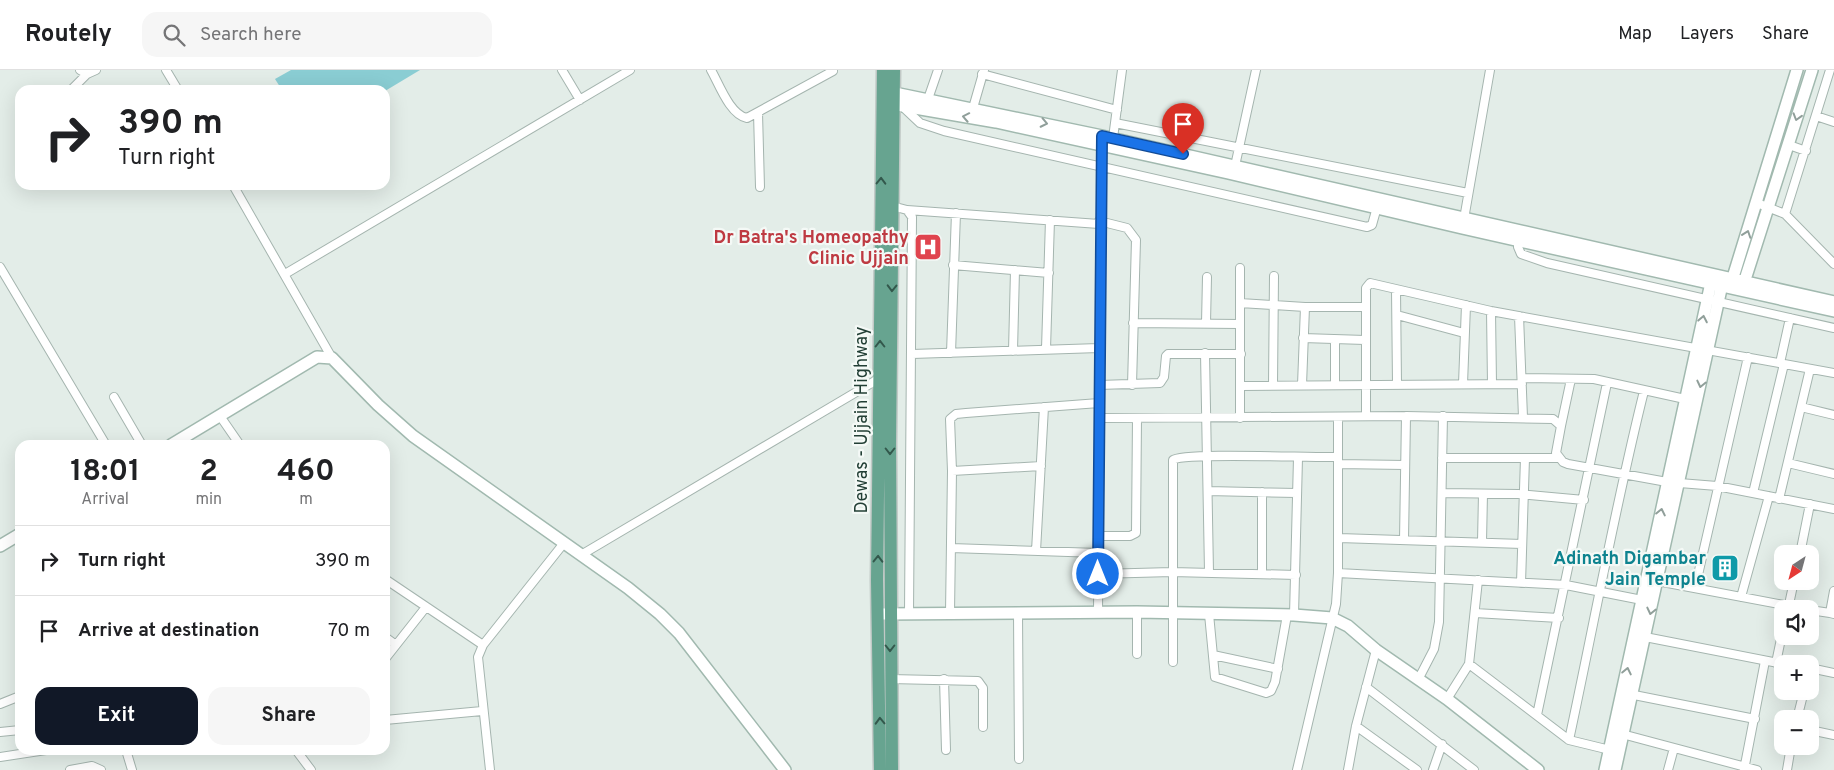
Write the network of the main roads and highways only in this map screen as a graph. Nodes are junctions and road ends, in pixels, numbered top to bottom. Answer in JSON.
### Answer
{"nodes":[{"id":1,"x":883,"y":70,"type":"edge"},
{"id":2,"x":894,"y":70,"type":"edge"},
{"id":3,"x":891,"y":99,"type":"junction"},
{"id":4,"x":884,"y":614,"type":"junction"},
{"id":5,"x":880,"y":770,"type":"edge"},
{"id":6,"x":892,"y":770,"type":"edge"}],
"edges":[{"from":1,"to":3,"type":"main road","name":"Dewas - Ujjain Highway"},
{"from":2,"to":3,"type":"main road","name":"Dewas - Ujjain Highway"},
{"from":3,"to":4,"type":"main road","name":"Dewas - Ujjain Highway","one_way":true},
{"from":4,"to":3,"type":"main road","name":"Dewas - Ujjain Highway","one_way":true},
{"from":5,"to":4,"type":"main road","name":"Dewas - Ujjain Highway","one_way":true},
{"from":4,"to":6,"type":"main road","name":"Dewas - Ujjain Highway","one_way":true}]}
